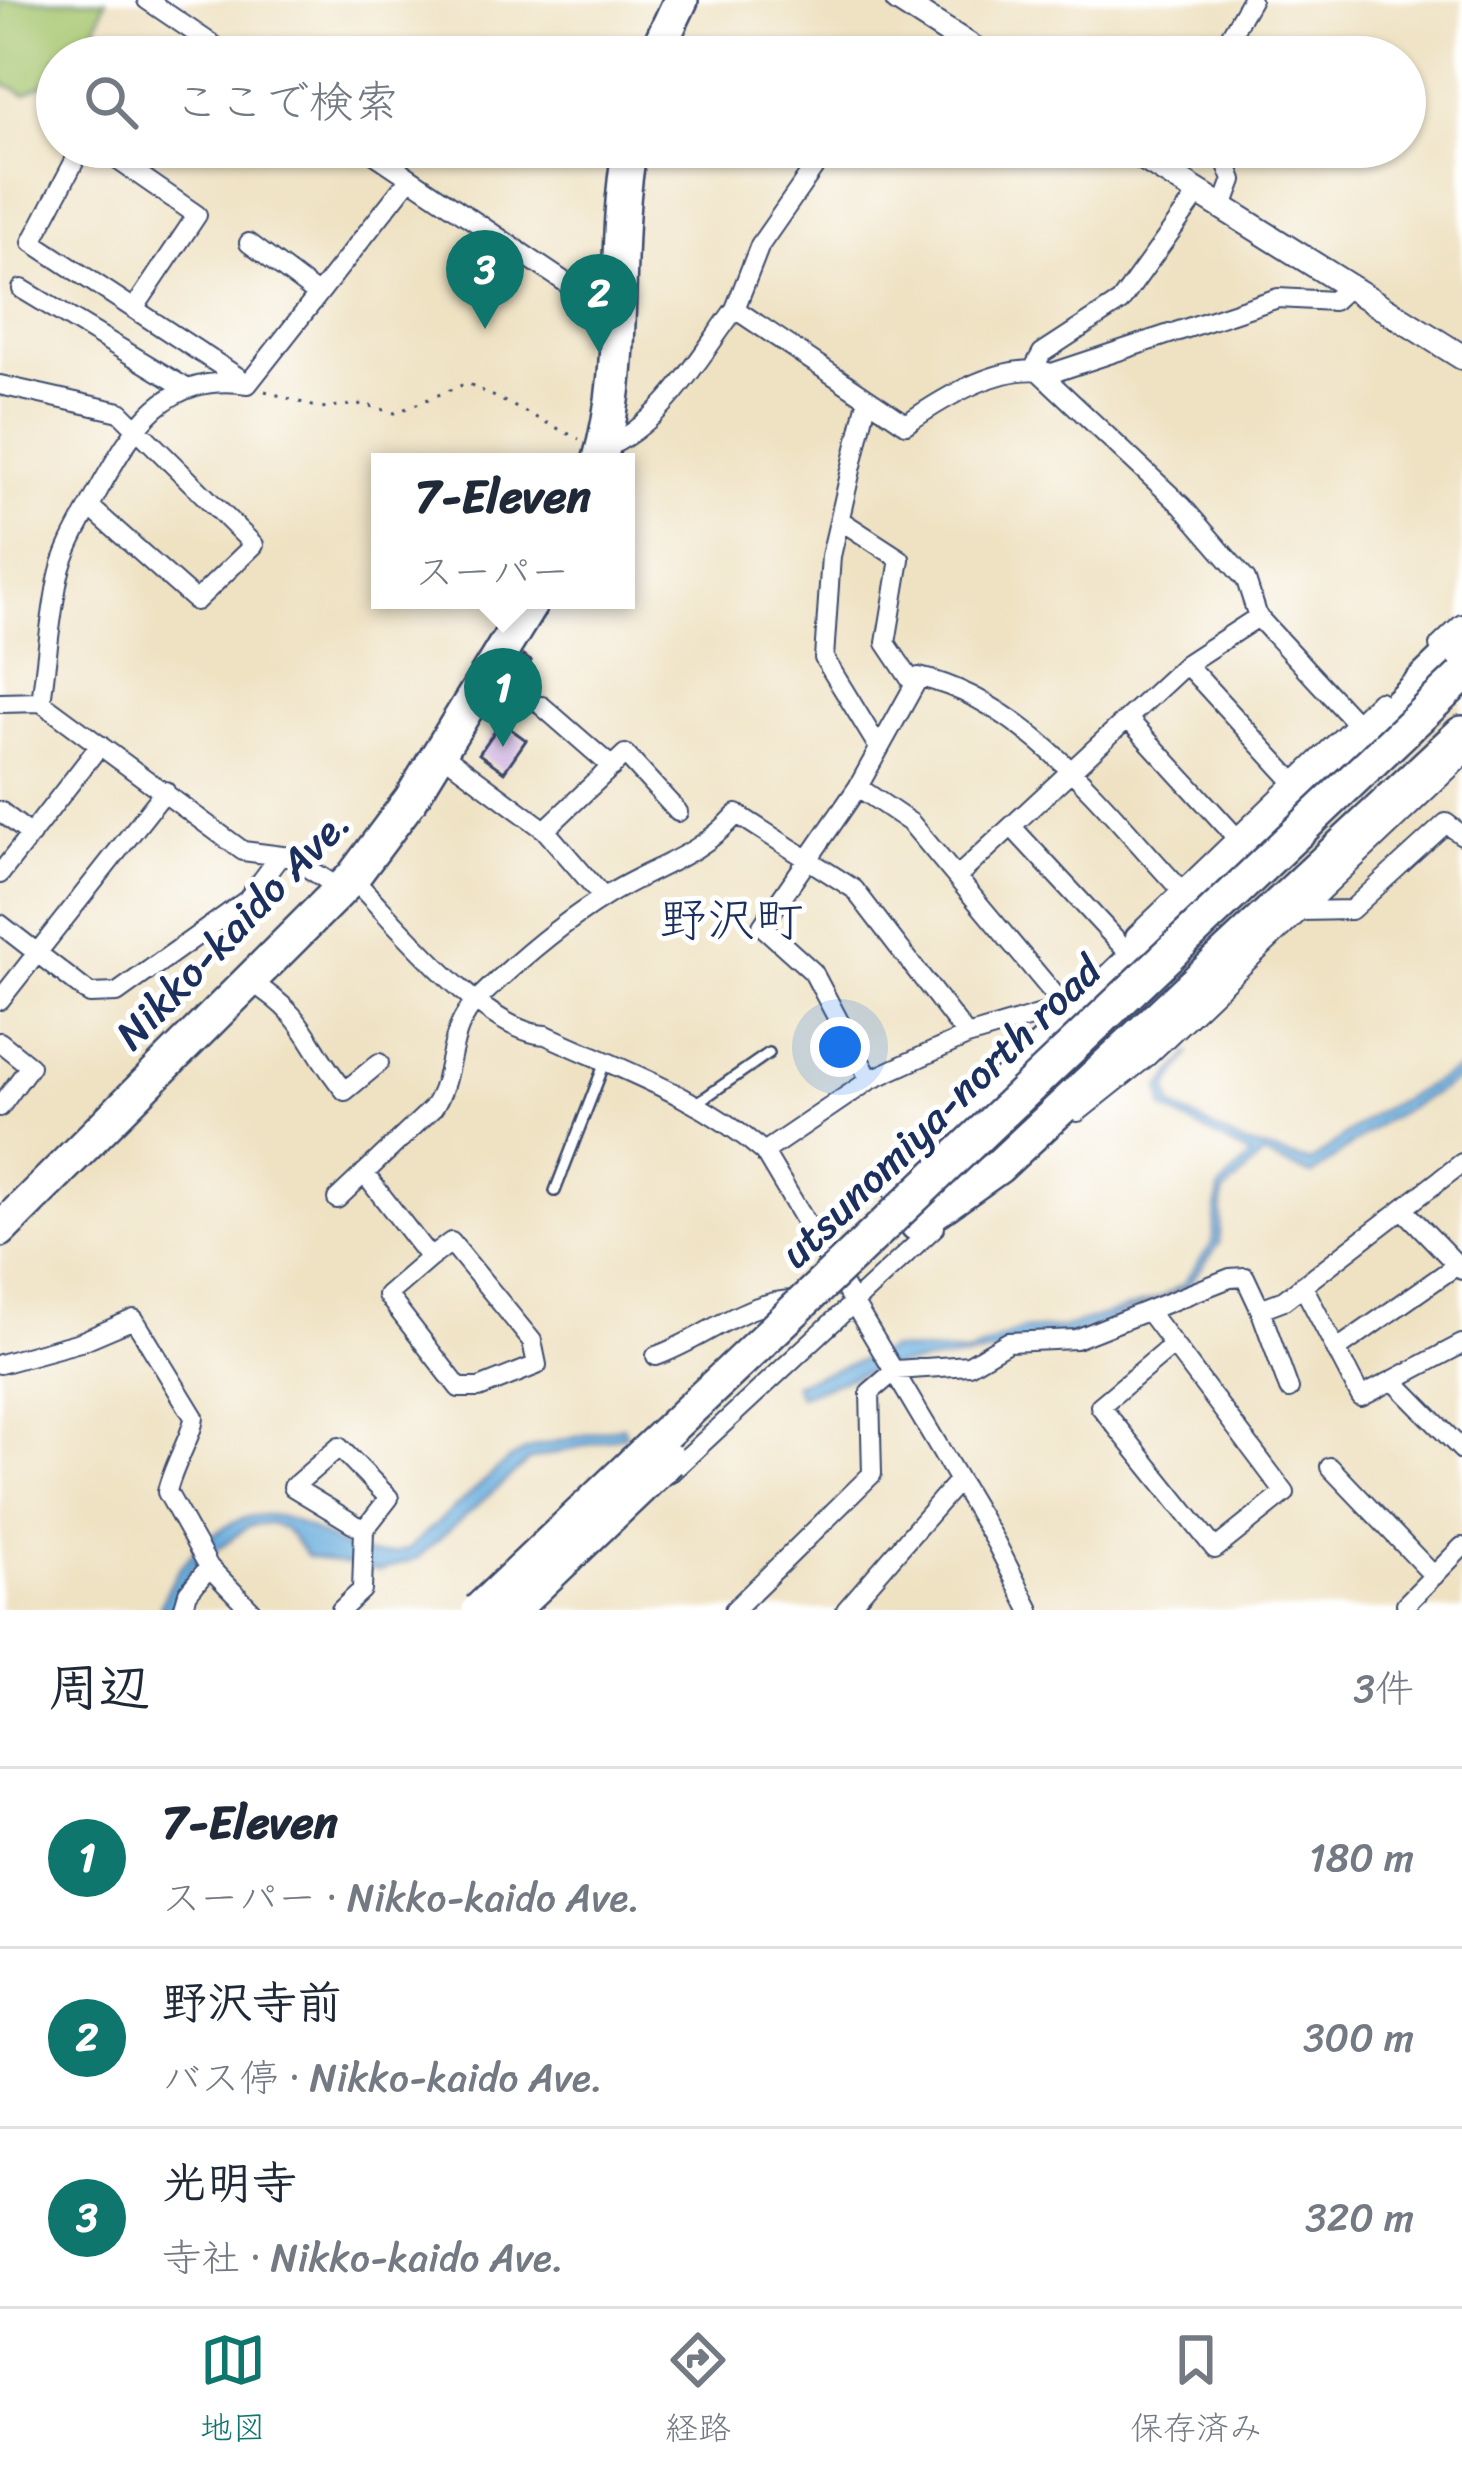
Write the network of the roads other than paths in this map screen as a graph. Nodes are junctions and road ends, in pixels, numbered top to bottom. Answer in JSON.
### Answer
{"nodes":[{"id":1,"x":147,"y":0,"type":"edge"},
{"id":2,"x":681,"y":0,"type":"edge"},
{"id":3,"x":898,"y":0,"type":"edge"},
{"id":4,"x":1252,"y":0,"type":"edge"},
{"id":5,"x":200,"y":36,"type":"edge"},
{"id":6,"x":664,"y":36,"type":"edge"},
{"id":7,"x":954,"y":36,"type":"edge"},
{"id":8,"x":1231,"y":36,"type":"edge"},
{"id":9,"x":71,"y":168,"type":"edge"},
{"id":10,"x":129,"y":168,"type":"edge"},
{"id":11,"x":395,"y":168,"type":"edge"},
{"id":12,"x":627,"y":168,"type":"edge"},
{"id":13,"x":814,"y":168,"type":"edge"},
{"id":14,"x":1158,"y":168,"type":"edge"},
{"id":15,"x":1228,"y":168,"type":"edge"},
{"id":16,"x":410,"y":178,"type":"junction"},
{"id":17,"x":1198,"y":194,"type":"junction"},
{"id":18,"x":1222,"y":209,"type":"junction"},
{"id":19,"x":250,"y":243,"type":"dead end"},
{"id":20,"x":22,"y":289,"type":"dead end"},
{"id":21,"x":1346,"y":289,"type":"junction"},
{"id":22,"x":317,"y":294,"type":"junction"},
{"id":23,"x":136,"y":306,"type":"junction"},
{"id":24,"x":735,"y":309,"type":"junction"},
{"id":25,"x":1384,"y":313,"type":"junction"},
{"id":26,"x":614,"y":315,"type":"junction"},
{"id":27,"x":1462,"y":357,"type":"edge"},
{"id":28,"x":1034,"y":368,"type":"junction"},
{"id":29,"x":1462,"y":373,"type":"edge"},
{"id":30,"x":248,"y":384,"type":"junction"},
{"id":31,"x":0,"y":385,"type":"edge"},
{"id":32,"x":186,"y":388,"type":"junction"},
{"id":33,"x":867,"y":401,"type":"junction"},
{"id":34,"x":135,"y":424,"type":"junction"},
{"id":35,"x":601,"y":453,"type":"edge"},
{"id":36,"x":604,"y":453,"type":"edge"},
{"id":37,"x":90,"y":507,"type":"junction"},
{"id":38,"x":840,"y":520,"type":"junction"},
{"id":39,"x":528,"y":609,"type":"edge"},
{"id":40,"x":1258,"y":616,"type":"junction"},
{"id":41,"x":1462,"y":624,"type":"edge"},
{"id":42,"x":1456,"y":660,"type":"edge"},
{"id":43,"x":1186,"y":664,"type":"junction"},
{"id":44,"x":914,"y":685,"type":"junction"},
{"id":45,"x":41,"y":702,"type":"junction"},
{"id":46,"x":0,"y":703,"type":"edge"},
{"id":47,"x":542,"y":706,"type":"dead end"},
{"id":48,"x":1462,"y":707,"type":"edge"},
{"id":49,"x":1129,"y":719,"type":"junction"},
{"id":50,"x":1356,"y":723,"type":"junction"},
{"id":51,"x":1462,"y":734,"type":"edge"},
{"id":52,"x":100,"y":745,"type":"junction"},
{"id":53,"x":879,"y":748,"type":"junction"},
{"id":54,"x":441,"y":752,"type":"junction"},
{"id":55,"x":1462,"y":757,"type":"edge"},
{"id":56,"x":612,"y":766,"type":"junction"},
{"id":57,"x":1071,"y":774,"type":"junction"},
{"id":58,"x":1294,"y":782,"type":"junction"},
{"id":59,"x":858,"y":787,"type":"junction"},
{"id":60,"x":165,"y":791,"type":"junction"},
{"id":61,"x":0,"y":811,"type":"edge"},
{"id":62,"x":678,"y":812,"type":"dead end"},
{"id":63,"x":1012,"y":827,"type":"junction"},
{"id":64,"x":545,"y":830,"type":"junction"},
{"id":65,"x":31,"y":835,"type":"junction"},
{"id":66,"x":1462,"y":836,"type":"edge"},
{"id":67,"x":1236,"y":837,"type":"junction"},
{"id":68,"x":280,"y":856,"type":"junction"},
{"id":69,"x":811,"y":860,"type":"junction"},
{"id":70,"x":0,"y":874,"type":"edge"},
{"id":71,"x":959,"y":875,"type":"junction"},
{"id":72,"x":347,"y":884,"type":"junction"},
{"id":73,"x":1181,"y":890,"type":"junction"},
{"id":74,"x":603,"y":898,"type":"junction"},
{"id":75,"x":1300,"y":911,"type":"junction"},
{"id":76,"x":0,"y":924,"type":"edge"},
{"id":77,"x":1124,"y":948,"type":"junction"},
{"id":78,"x":37,"y":953,"type":"junction"},
{"id":79,"x":251,"y":982,"type":"junction"},
{"id":80,"x":0,"y":1000,"type":"edge"},
{"id":81,"x":476,"y":1001,"type":"junction"},
{"id":82,"x":1065,"y":1007,"type":"junction"},
{"id":83,"x":967,"y":1036,"type":"junction"},
{"id":84,"x":0,"y":1042,"type":"edge"},
{"id":85,"x":769,"y":1053,"type":"dead end"},
{"id":86,"x":606,"y":1060,"type":"junction"},
{"id":87,"x":379,"y":1064,"type":"dead end"},
{"id":88,"x":870,"y":1080,"type":"junction"},
{"id":89,"x":697,"y":1103,"type":"junction"},
{"id":90,"x":0,"y":1107,"type":"edge"},
{"id":91,"x":764,"y":1152,"type":"junction"},
{"id":92,"x":1462,"y":1163,"type":"edge"},
{"id":93,"x":364,"y":1173,"type":"junction"},
{"id":94,"x":555,"y":1191,"type":"dead end"},
{"id":95,"x":337,"y":1198,"type":"dead end"},
{"id":96,"x":1403,"y":1209,"type":"junction"},
{"id":97,"x":917,"y":1224,"type":"junction"},
{"id":98,"x":0,"y":1230,"type":"edge"},
{"id":99,"x":430,"y":1258,"type":"junction"},
{"id":100,"x":830,"y":1264,"type":"junction"},
{"id":101,"x":1459,"y":1268,"type":"edge"},
{"id":102,"x":1304,"y":1286,"type":"junction"},
{"id":103,"x":851,"y":1299,"type":"junction"},
{"id":104,"x":793,"y":1300,"type":"junction"},
{"id":105,"x":1261,"y":1309,"type":"junction"},
{"id":106,"x":1149,"y":1312,"type":"junction"},
{"id":107,"x":1462,"y":1344,"type":"edge"},
{"id":108,"x":1174,"y":1345,"type":"junction"},
{"id":109,"x":1336,"y":1350,"type":"junction"},
{"id":110,"x":656,"y":1356,"type":"dead end"},
{"id":111,"x":0,"y":1364,"type":"edge"},
{"id":112,"x":896,"y":1370,"type":"junction"},
{"id":113,"x":1393,"y":1380,"type":"junction"},
{"id":114,"x":1289,"y":1389,"type":"dead end"},
{"id":115,"x":1462,"y":1450,"type":"edge"},
{"id":116,"x":1330,"y":1467,"type":"dead end"},
{"id":117,"x":958,"y":1481,"type":"junction"},
{"id":118,"x":364,"y":1530,"type":"junction"},
{"id":119,"x":1462,"y":1547,"type":"edge"},
{"id":120,"x":209,"y":1567,"type":"junction"},
{"id":121,"x":1434,"y":1576,"type":"junction"},
{"id":122,"x":1406,"y":1604,"type":"dead end"},
{"id":123,"x":183,"y":1610,"type":"edge"},
{"id":124,"x":251,"y":1610,"type":"edge"},
{"id":125,"x":341,"y":1610,"type":"edge"},
{"id":126,"x":463,"y":1610,"type":"edge"},
{"id":127,"x":478,"y":1610,"type":"edge"},
{"id":128,"x":512,"y":1610,"type":"edge"},
{"id":129,"x":527,"y":1610,"type":"edge"},
{"id":130,"x":734,"y":1610,"type":"edge"},
{"id":131,"x":846,"y":1610,"type":"edge"},
{"id":132,"x":1030,"y":1610,"type":"edge"}],
"edges":[{"from":1,"to":5,"type":"street"},
{"from":2,"to":6,"type":"highway"},
{"from":3,"to":7,"type":"street"},
{"from":4,"to":8,"type":"street"},
{"from":9,"to":23,"type":"street"},
{"from":10,"to":23,"type":"street"},
{"from":11,"to":16,"type":"street"},
{"from":12,"to":26,"type":"highway"},
{"from":13,"to":24,"type":"street"},
{"from":14,"to":17,"type":"street"},
{"from":15,"to":18,"type":"street"},
{"from":16,"to":22,"type":"street"},
{"from":16,"to":26,"type":"street"},
{"from":17,"to":18,"type":"street"},
{"from":17,"to":28,"type":"street"},
{"from":18,"to":21,"type":"street"},
{"from":19,"to":22,"type":"street"},
{"from":20,"to":32,"type":"street"},
{"from":21,"to":25,"type":"street"},
{"from":21,"to":28,"type":"street"},
{"from":22,"to":30,"type":"street"},
{"from":23,"to":30,"type":"street"},
{"from":24,"to":33,"type":"street"},
{"from":24,"to":36,"type":"street"},
{"from":25,"to":27,"type":"street"},
{"from":25,"to":29,"type":"street"},
{"from":26,"to":35,"type":"highway"},
{"from":28,"to":33,"type":"street"},
{"from":28,"to":40,"type":"street"},
{"from":30,"to":32,"type":"street"},
{"from":31,"to":34,"type":"street"},
{"from":32,"to":34,"type":"street"},
{"from":33,"to":38,"type":"street"},
{"from":34,"to":37,"type":"street"},
{"from":34,"to":37,"type":"street"},
{"from":37,"to":45,"type":"street"},
{"from":38,"to":44,"type":"street"},
{"from":38,"to":53,"type":"street"},
{"from":39,"to":54,"type":"highway","name":"Nikko-kaido Ave."},
{"from":40,"to":43,"type":"street"},
{"from":40,"to":50,"type":"street"},
{"from":41,"to":50,"type":"street"},
{"from":42,"to":127,"type":"highway","name":"utsunomiya-north road","bridge":true},
{"from":43,"to":49,"type":"street"},
{"from":43,"to":58,"type":"street"},
{"from":44,"to":53,"type":"street"},
{"from":44,"to":57,"type":"street"},
{"from":45,"to":46,"type":"street"},
{"from":45,"to":52,"type":"street"},
{"from":47,"to":56,"type":"street"},
{"from":48,"to":97,"type":"highway","name":"utsunomiya-north road"},
{"from":49,"to":57,"type":"street"},
{"from":49,"to":67,"type":"street"},
{"from":50,"to":58,"type":"street"},
{"from":51,"to":97,"type":"highway"},
{"from":52,"to":60,"type":"street"},
{"from":52,"to":65,"type":"street"},
{"from":53,"to":59,"type":"street"},
{"from":54,"to":64,"type":"street"},
{"from":54,"to":72,"type":"highway","name":"Nikko-kaido Ave."},
{"from":55,"to":75,"type":"street"},
{"from":56,"to":62,"type":"street"},
{"from":56,"to":64,"type":"street"},
{"from":57,"to":63,"type":"street"},
{"from":57,"to":73,"type":"street"},
{"from":58,"to":67,"type":"street"},
{"from":59,"to":69,"type":"street"},
{"from":59,"to":71,"type":"street"},
{"from":60,"to":68,"type":"street"},
{"from":60,"to":78,"type":"street"},
{"from":61,"to":65,"type":"street"},
{"from":63,"to":71,"type":"street"},
{"from":63,"to":77,"type":"street"},
{"from":64,"to":74,"type":"street"},
{"from":65,"to":70,"type":"street"},
{"from":66,"to":75,"type":"street"},
{"from":67,"to":73,"type":"street"},
{"from":68,"to":72,"type":"street"},
{"from":68,"to":78,"type":"street"},
{"from":69,"to":74,"type":"street"},
{"from":69,"to":83,"type":"street"},
{"from":69,"to":88,"type":"street"},
{"from":71,"to":82,"type":"street"},
{"from":72,"to":79,"type":"highway","name":"Nikko-kaido Ave."},
{"from":72,"to":81,"type":"street"},
{"from":73,"to":77,"type":"street"},
{"from":74,"to":81,"type":"street"},
{"from":75,"to":103,"type":"street"},
{"from":76,"to":78,"type":"street"},
{"from":77,"to":82,"type":"street"},
{"from":78,"to":80,"type":"street"},
{"from":79,"to":87,"type":"street"},
{"from":79,"to":98,"type":"highway","name":"Nikko-kaido Ave."},
{"from":81,"to":86,"type":"street"},
{"from":81,"to":93,"type":"street"},
{"from":82,"to":83,"type":"street"},
{"from":82,"to":100,"type":"street"},
{"from":83,"to":88,"type":"street"},
{"from":84,"to":90,"type":"street"},
{"from":85,"to":89,"type":"lane"},
{"from":86,"to":89,"type":"street"},
{"from":86,"to":94,"type":"lane"},
{"from":88,"to":91,"type":"street"},
{"from":89,"to":91,"type":"street"},
{"from":91,"to":100,"type":"street"},
{"from":92,"to":96,"type":"street"},
{"from":93,"to":95,"type":"street"},
{"from":93,"to":99,"type":"street"},
{"from":96,"to":101,"type":"street"},
{"from":96,"to":102,"type":"street"},
{"from":97,"to":128,"type":"highway","name":"utsunomiya-north road","bridge":true},
{"from":99,"to":99,"type":"street"},
{"from":100,"to":103,"type":"street"},
{"from":100,"to":104,"type":"street"},
{"from":101,"to":109,"type":"street"},
{"from":102,"to":105,"type":"street"},
{"from":102,"to":109,"type":"street"},
{"from":103,"to":112,"type":"street"},
{"from":103,"to":129,"type":"street"},
{"from":104,"to":110,"type":"street"},
{"from":104,"to":126,"type":"street"},
{"from":105,"to":106,"type":"street"},
{"from":105,"to":114,"type":"street"},
{"from":106,"to":108,"type":"street"},
{"from":106,"to":112,"type":"street"},
{"from":107,"to":113,"type":"street"},
{"from":108,"to":108,"type":"street"},
{"from":109,"to":113,"type":"street"},
{"from":111,"to":120,"type":"street"},
{"from":112,"to":117,"type":"street"},
{"from":112,"to":130,"type":"street"},
{"from":113,"to":115,"type":"street"},
{"from":116,"to":121,"type":"street"},
{"from":117,"to":131,"type":"street"},
{"from":117,"to":132,"type":"street"},
{"from":118,"to":118,"type":"street"},
{"from":118,"to":125,"type":"street"},
{"from":119,"to":121,"type":"street"},
{"from":120,"to":123,"type":"street"},
{"from":120,"to":124,"type":"street"},
{"from":121,"to":122,"type":"street"}]}
